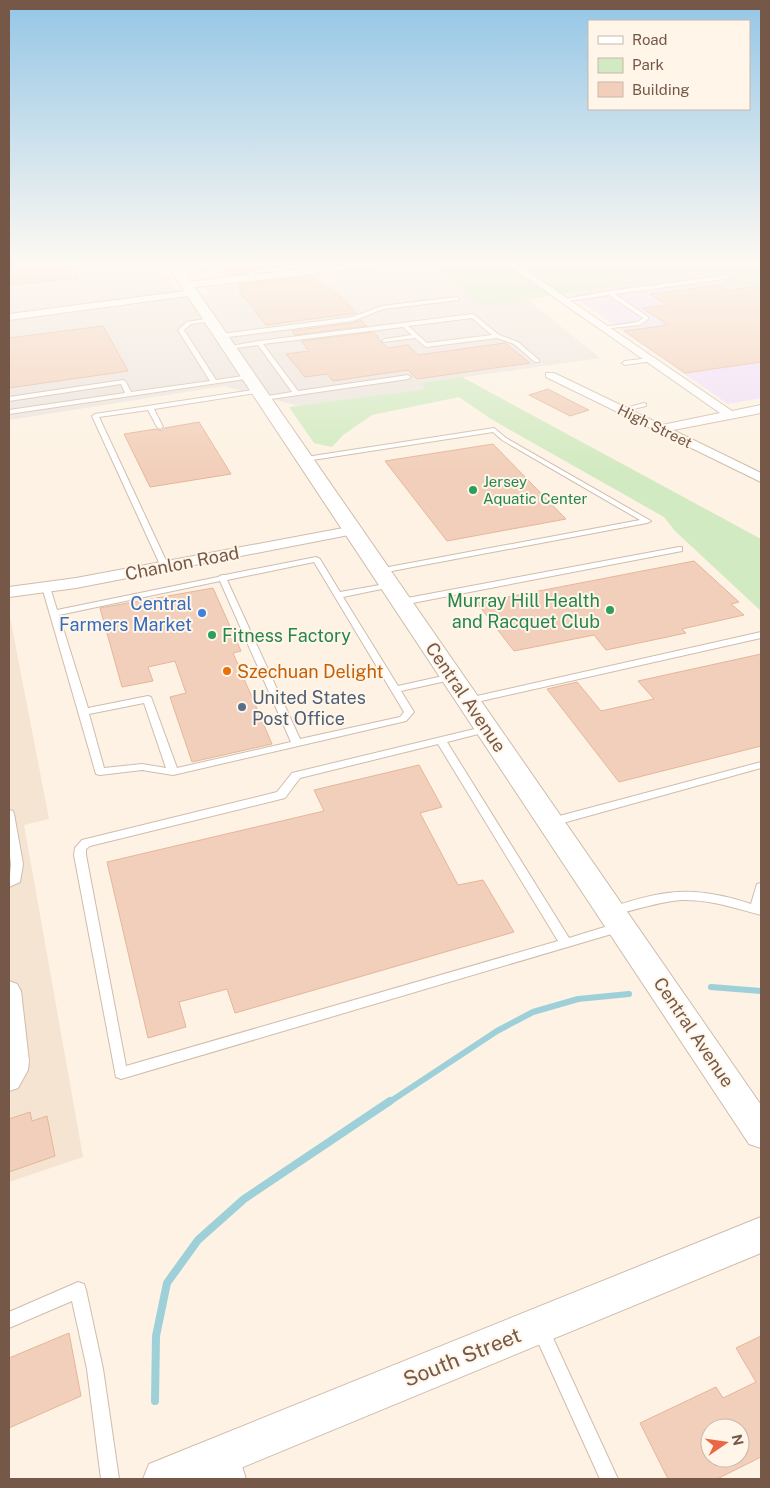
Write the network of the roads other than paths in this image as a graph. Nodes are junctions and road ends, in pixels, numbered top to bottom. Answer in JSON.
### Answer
{"nodes":[{"id":1,"x":182,"y":331,"type":"edge"},
{"id":2,"x":214,"y":331,"type":"edge"},
{"id":3,"x":219,"y":331,"type":"edge"},
{"id":4,"x":244,"y":331,"type":"edge"},
{"id":5,"x":352,"y":331,"type":"edge"},
{"id":6,"x":412,"y":331,"type":"edge"},
{"id":7,"x":492,"y":331,"type":"edge"},
{"id":8,"x":609,"y":331,"type":"edge"},
{"id":9,"x":221,"y":334,"type":"junction"},
{"id":10,"x":417,"y":336,"type":"junction"},
{"id":11,"x":497,"y":336,"type":"junction"},
{"id":12,"x":385,"y":341,"type":"dead end"},
{"id":13,"x":259,"y":343,"type":"junction"},
{"id":14,"x":650,"y":360,"type":"junction"},
{"id":15,"x":537,"y":361,"type":"dead end"},
{"id":16,"x":625,"y":364,"type":"dead end"},
{"id":17,"x":550,"y":374,"type":"dead end"},
{"id":18,"x":408,"y":377,"type":"dead end"},
{"id":19,"x":214,"y":382,"type":"junction"},
{"id":20,"x":258,"y":389,"type":"junction"},
{"id":21,"x":296,"y":393,"type":"junction"},
{"id":22,"x":130,"y":395,"type":"junction"},
{"id":23,"x":31,"y":396,"type":"junction"},
{"id":24,"x":9,"y":399,"type":"edge"},
{"id":25,"x":644,"y":405,"type":"dead end"},
{"id":26,"x":36,"y":408,"type":"junction"},
{"id":27,"x":150,"y":408,"type":"junction"},
{"id":28,"x":761,"y":409,"type":"edge"},
{"id":29,"x":621,"y":410,"type":"junction"},
{"id":30,"x":9,"y":412,"type":"edge"},
{"id":31,"x":730,"y":415,"type":"junction"},
{"id":32,"x":160,"y":427,"type":"dead end"},
{"id":33,"x":660,"y":428,"type":"junction"},
{"id":34,"x":306,"y":459,"type":"junction"},
{"id":35,"x":761,"y":478,"type":"edge"},
{"id":36,"x":354,"y":530,"type":"junction"},
{"id":37,"x":679,"y":549,"type":"dead end"},
{"id":38,"x":165,"y":567,"type":"junction"},
{"id":39,"x":222,"y":577,"type":"junction"},
{"id":40,"x":391,"y":586,"type":"junction"},
{"id":41,"x":46,"y":587,"type":"junction"},
{"id":42,"x":9,"y":592,"type":"edge"},
{"id":43,"x":339,"y":595,"type":"junction"},
{"id":44,"x":54,"y":613,"type":"junction"},
{"id":45,"x":761,"y":635,"type":"edge"},
{"id":46,"x":452,"y":677,"type":"junction"},
{"id":47,"x":397,"y":689,"type":"junction"},
{"id":48,"x":468,"y":701,"type":"junction"},
{"id":49,"x":84,"y":712,"type":"junction"},
{"id":50,"x":487,"y":729,"type":"junction"},
{"id":51,"x":441,"y":740,"type":"junction"},
{"id":52,"x":297,"y":743,"type":"junction"},
{"id":53,"x":761,"y":765,"type":"edge"},
{"id":54,"x":173,"y":772,"type":"junction"},
{"id":55,"x":9,"y":814,"type":"edge"},
{"id":56,"x":552,"y":822,"type":"junction"},
{"id":57,"x":9,"y":883,"type":"edge"},
{"id":58,"x":761,"y":887,"type":"edge"},
{"id":59,"x":759,"y":910,"type":"edge"},
{"id":60,"x":617,"y":919,"type":"junction"},
{"id":61,"x":565,"y":942,"type":"junction"},
{"id":62,"x":9,"y":991,"type":"edge"},
{"id":63,"x":9,"y":1080,"type":"edge"},
{"id":64,"x":761,"y":1132,"type":"edge"},
{"id":65,"x":761,"y":1235,"type":"edge"},
{"id":66,"x":9,"y":1320,"type":"edge"},
{"id":67,"x":539,"y":1326,"type":"junction"},
{"id":68,"x":226,"y":1467,"type":"edge"},
{"id":69,"x":110,"y":1479,"type":"edge"},
{"id":70,"x":164,"y":1479,"type":"edge"},
{"id":71,"x":609,"y":1479,"type":"edge"}],
"edges":[{"from":1,"to":19,"type":"lane"},
{"from":2,"to":9,"type":"lane"},
{"from":3,"to":9,"type":"street","name":"Central Avenue"},
{"from":4,"to":9,"type":"lane"},
{"from":5,"to":13,"type":"lane"},
{"from":6,"to":10,"type":"lane"},
{"from":7,"to":11,"type":"lane"},
{"from":8,"to":14,"type":"street"},
{"from":9,"to":13,"type":"lane"},
{"from":9,"to":20,"type":"street","name":"Central Avenue"},
{"from":10,"to":11,"type":"lane"},
{"from":10,"to":12,"type":"lane"},
{"from":11,"to":15,"type":"lane"},
{"from":13,"to":21,"type":"lane"},
{"from":14,"to":16,"type":"lane"},
{"from":14,"to":31,"type":"street"},
{"from":17,"to":29,"type":"street","name":"High Street"},
{"from":18,"to":21,"type":"lane"},
{"from":19,"to":20,"type":"lane"},
{"from":19,"to":22,"type":"lane"},
{"from":20,"to":21,"type":"lane"},
{"from":20,"to":27,"type":"lane"},
{"from":20,"to":34,"type":"street","name":"Central Avenue"},
{"from":22,"to":23,"type":"lane"},
{"from":22,"to":26,"type":"lane"},
{"from":23,"to":24,"type":"lane"},
{"from":23,"to":26,"type":"lane"},
{"from":25,"to":29,"type":"lane"},
{"from":26,"to":30,"type":"lane"},
{"from":27,"to":32,"type":"lane"},
{"from":27,"to":38,"type":"lane"},
{"from":28,"to":31,"type":"street"},
{"from":29,"to":33,"type":"street","name":"High Street"},
{"from":31,"to":33,"type":"street"},
{"from":33,"to":35,"type":"street","name":"High Street"},
{"from":34,"to":36,"type":"street","name":"Central Avenue"},
{"from":34,"to":40,"type":"lane"},
{"from":36,"to":38,"type":"street","name":"Chanlon Road"},
{"from":36,"to":40,"type":"street","name":"Central Avenue"},
{"from":37,"to":40,"type":"lane"},
{"from":38,"to":41,"type":"street","name":"Chanlon Road"},
{"from":39,"to":43,"type":"lane"},
{"from":39,"to":44,"type":"lane"},
{"from":39,"to":52,"type":"lane"},
{"from":40,"to":43,"type":"lane"},
{"from":40,"to":46,"type":"street","name":"Central Avenue"},
{"from":41,"to":42,"type":"street","name":"Chanlon Road"},
{"from":41,"to":44,"type":"lane"},
{"from":43,"to":47,"type":"lane"},
{"from":44,"to":49,"type":"lane"},
{"from":45,"to":48,"type":"lane"},
{"from":46,"to":47,"type":"lane"},
{"from":46,"to":48,"type":"street","name":"Central Avenue"},
{"from":47,"to":52,"type":"lane"},
{"from":48,"to":50,"type":"street","name":"Central Avenue"},
{"from":49,"to":54,"type":"lane"},
{"from":49,"to":54,"type":"lane"},
{"from":50,"to":51,"type":"lane"},
{"from":50,"to":56,"type":"street","name":"Central Avenue"},
{"from":51,"to":61,"type":"lane"},
{"from":51,"to":61,"type":"lane"},
{"from":52,"to":54,"type":"lane"},
{"from":53,"to":56,"type":"lane"},
{"from":55,"to":57,"type":"lane"},
{"from":56,"to":60,"type":"street","name":"Central Avenue"},
{"from":58,"to":59,"type":"lane"},
{"from":59,"to":60,"type":"lane"},
{"from":60,"to":61,"type":"lane"},
{"from":60,"to":64,"type":"street","name":"Central Avenue"},
{"from":62,"to":63,"type":"street"},
{"from":65,"to":67,"type":"street","name":"South Street"},
{"from":66,"to":69,"type":"lane"},
{"from":67,"to":68,"type":"street","name":"South Street"},
{"from":67,"to":71,"type":"lane"},
{"from":68,"to":70,"type":"street","name":"South Street"}]}
